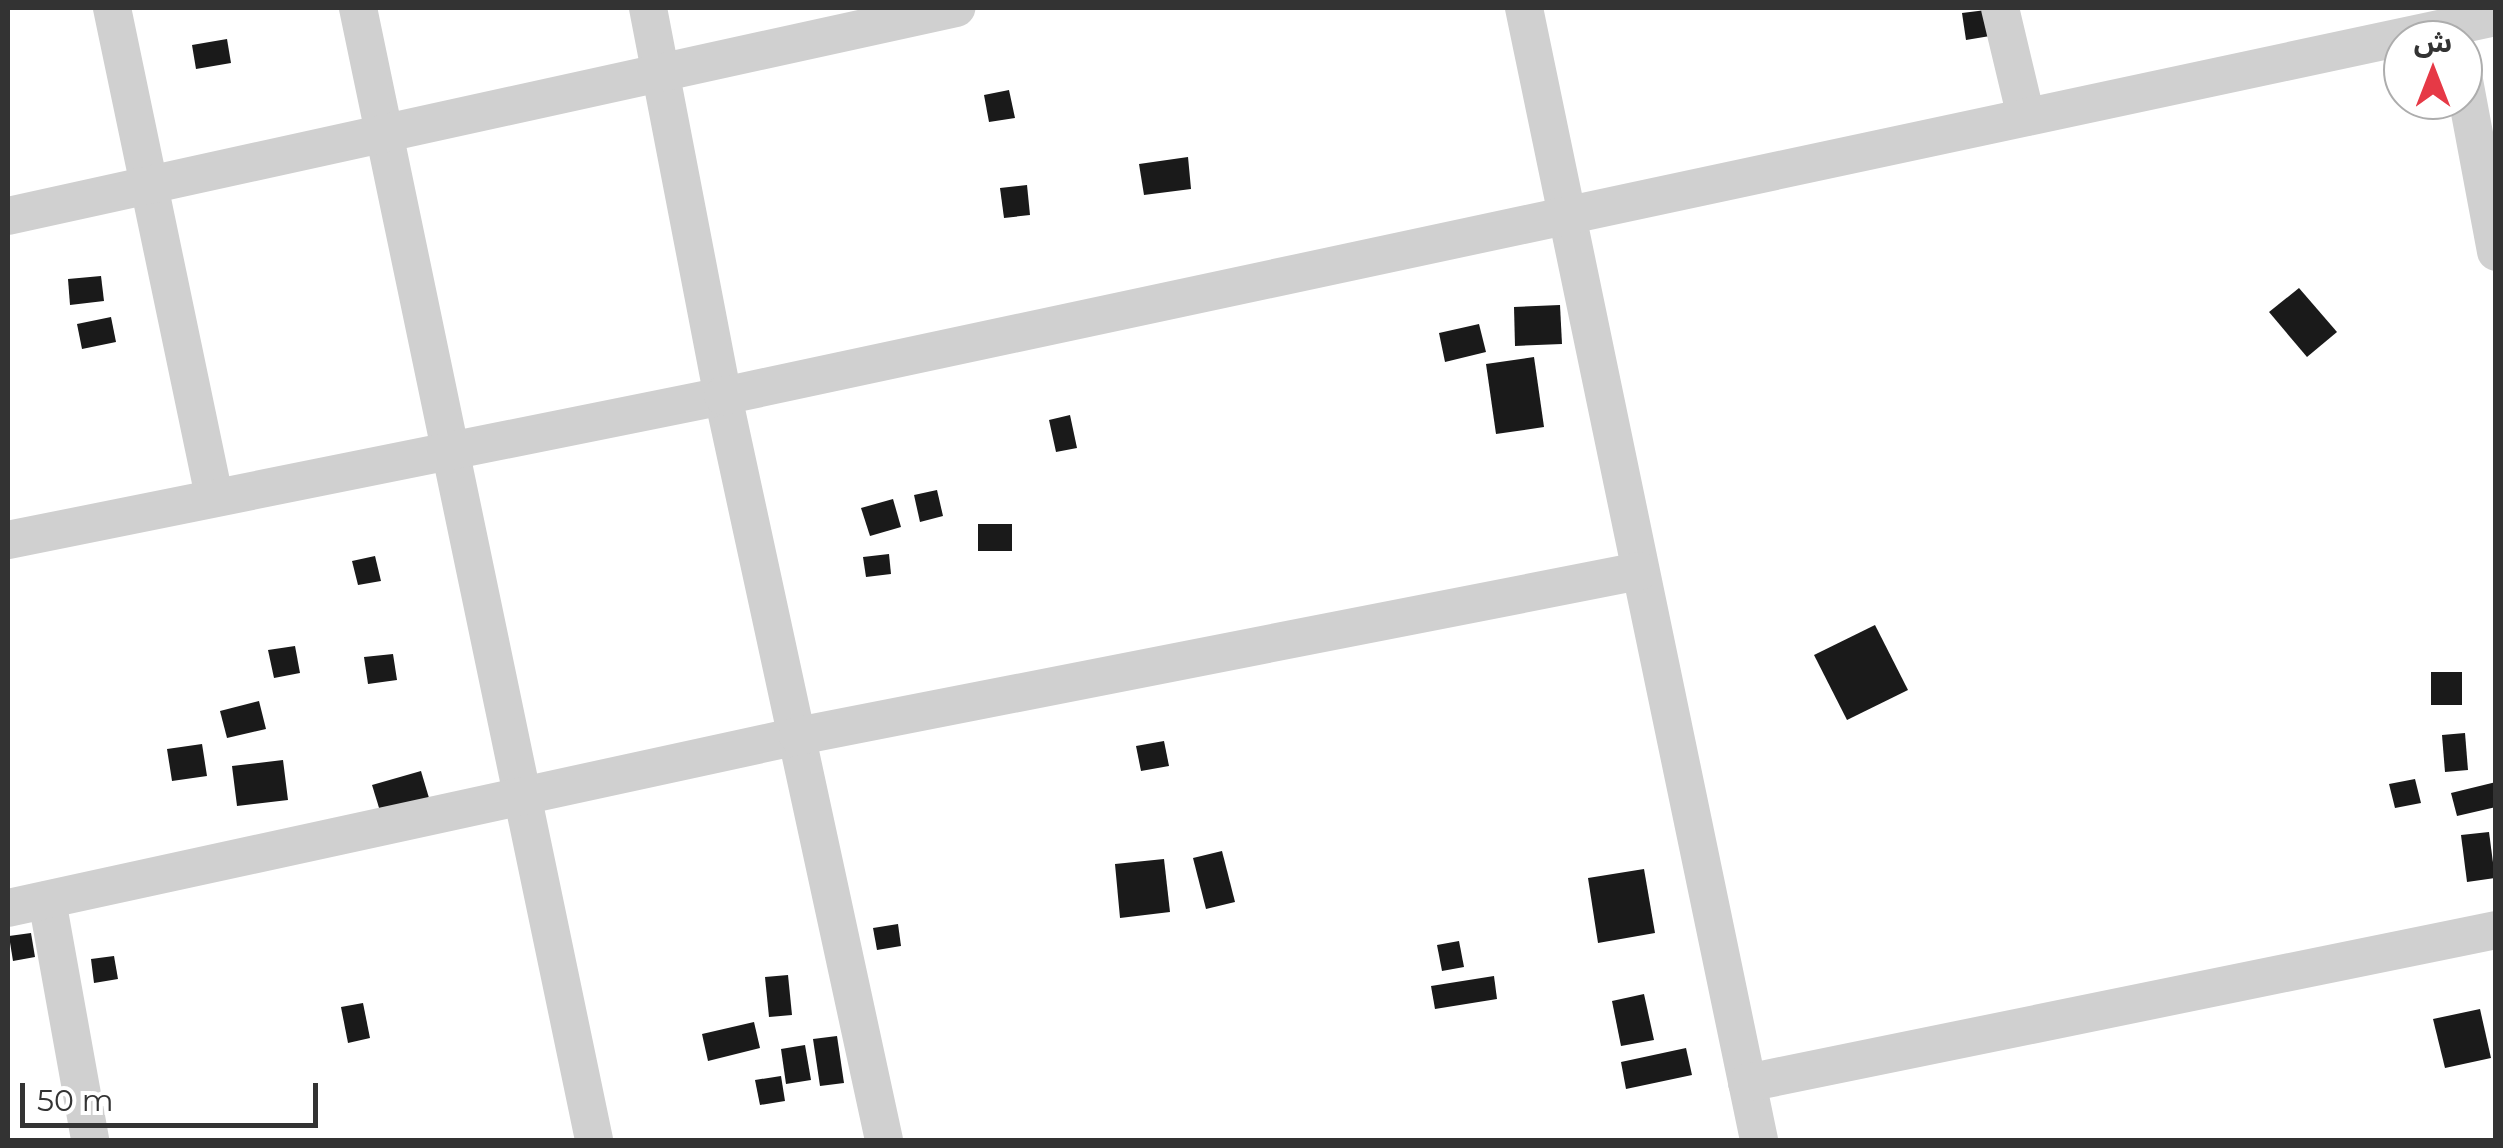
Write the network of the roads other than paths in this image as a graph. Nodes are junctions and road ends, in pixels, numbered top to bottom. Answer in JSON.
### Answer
{"nodes":[{"id":1,"x":112,"y":8,"type":"edge"},
{"id":2,"x":358,"y":8,"type":"edge"},
{"id":3,"x":648,"y":8,"type":"edge"},
{"id":4,"x":956,"y":8,"type":"edge"},
{"id":5,"x":1524,"y":8,"type":"edge"},
{"id":6,"x":2000,"y":8,"type":"edge"},
{"id":7,"x":2383,"y":39,"type":"edge"},
{"id":8,"x":660,"y":72,"type":"junction"},
{"id":9,"x":2026,"y":117,"type":"junction"},
{"id":10,"x":2471,"y":120,"type":"edge"},
{"id":11,"x":384,"y":133,"type":"junction"},
{"id":12,"x":153,"y":186,"type":"junction"},
{"id":13,"x":8,"y":216,"type":"edge"},
{"id":14,"x":1566,"y":218,"type":"junction"},
{"id":15,"x":2496,"y":252,"type":"edge"},
{"id":16,"x":723,"y":396,"type":"junction"},
{"id":17,"x":450,"y":448,"type":"junction"},
{"id":18,"x":214,"y":496,"type":"junction"},
{"id":19,"x":8,"y":540,"type":"edge"},
{"id":20,"x":1640,"y":571,"type":"junction"},
{"id":21,"x":798,"y":736,"type":"junction"},
{"id":22,"x":522,"y":794,"type":"junction"},
{"id":23,"x":47,"y":900,"type":"junction"},
{"id":24,"x":8,"y":908,"type":"edge"},
{"id":25,"x":2496,"y":930,"type":"edge"},
{"id":26,"x":1747,"y":1083,"type":"junction"},
{"id":27,"x":90,"y":1140,"type":"edge"},
{"id":28,"x":594,"y":1140,"type":"edge"},
{"id":29,"x":884,"y":1140,"type":"edge"},
{"id":30,"x":1759,"y":1140,"type":"edge"}],
"edges":[{"from":1,"to":12,"type":"street"},
{"from":2,"to":11,"type":"street"},
{"from":3,"to":8,"type":"street"},
{"from":4,"to":8,"type":"street"},
{"from":5,"to":14,"type":"street"},
{"from":6,"to":9,"type":"street"},
{"from":7,"to":9,"type":"street"},
{"from":8,"to":11,"type":"street"},
{"from":8,"to":16,"type":"street"},
{"from":9,"to":14,"type":"street"},
{"from":10,"to":15,"type":"street"},
{"from":11,"to":12,"type":"street"},
{"from":11,"to":17,"type":"street"},
{"from":12,"to":13,"type":"street"},
{"from":12,"to":18,"type":"street"},
{"from":14,"to":16,"type":"street"},
{"from":14,"to":20,"type":"street"},
{"from":16,"to":17,"type":"street"},
{"from":16,"to":21,"type":"street"},
{"from":17,"to":18,"type":"street"},
{"from":17,"to":22,"type":"street"},
{"from":18,"to":19,"type":"street"},
{"from":20,"to":21,"type":"street"},
{"from":20,"to":26,"type":"street"},
{"from":21,"to":22,"type":"street"},
{"from":21,"to":29,"type":"street"},
{"from":22,"to":23,"type":"street"},
{"from":22,"to":28,"type":"street"},
{"from":23,"to":24,"type":"street"},
{"from":23,"to":27,"type":"street"},
{"from":25,"to":26,"type":"street"},
{"from":26,"to":30,"type":"street"}]}
